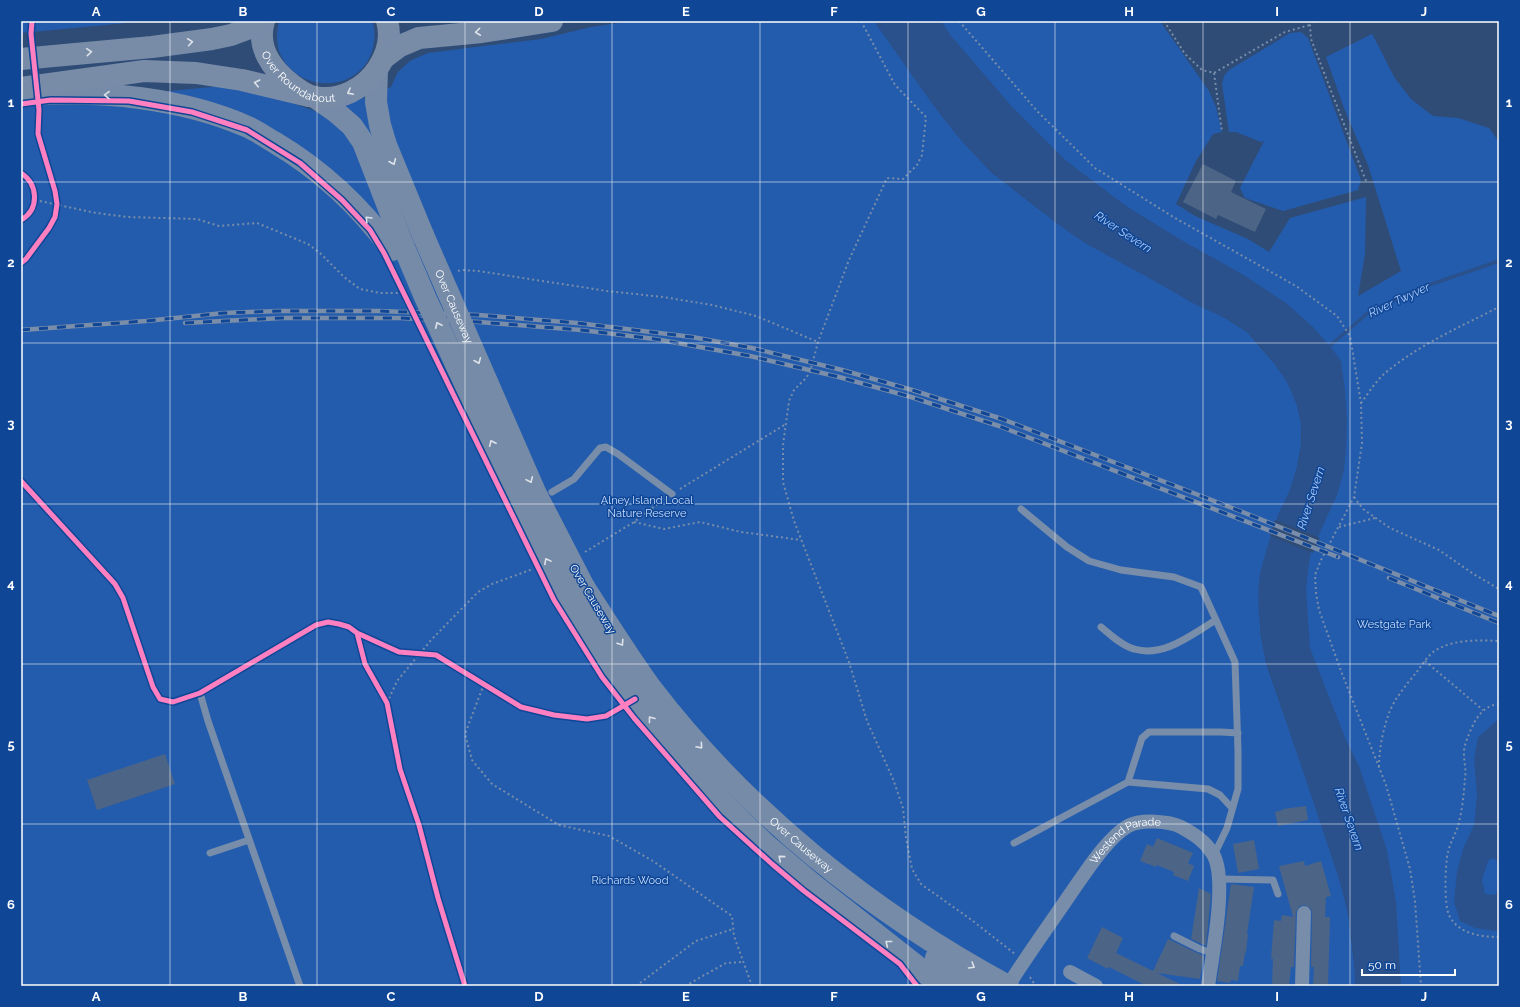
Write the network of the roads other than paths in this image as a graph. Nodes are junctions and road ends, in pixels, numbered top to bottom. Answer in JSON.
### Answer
{"nodes":[{"id":1,"x":257,"y":21,"type":"edge"},
{"id":2,"x":264,"y":21,"type":"edge"},
{"id":3,"x":387,"y":21,"type":"edge"},
{"id":4,"x":509,"y":21,"type":"edge"},
{"id":5,"x":552,"y":21,"type":"edge"},
{"id":6,"x":530,"y":24,"type":"junction"},
{"id":7,"x":21,"y":59,"type":"edge"},
{"id":8,"x":380,"y":64,"type":"junction"},
{"id":9,"x":21,"y":88,"type":"edge"},
{"id":10,"x":51,"y":88,"type":"junction"},
{"id":11,"x":21,"y":96,"type":"edge"},
{"id":12,"x":313,"y":97,"type":"junction"},
{"id":13,"x":397,"y":248,"type":"junction"},
{"id":14,"x":552,"y":492,"type":"dead end"},
{"id":15,"x":672,"y":494,"type":"road end"},
{"id":16,"x":1021,"y":509,"type":"dead end"},
{"id":17,"x":575,"y":591,"type":"junction"},
{"id":18,"x":1216,"y":620,"type":"junction"},
{"id":19,"x":1101,"y":628,"type":"dead end"},
{"id":20,"x":200,"y":693,"type":"dead end"},
{"id":21,"x":644,"y":694,"type":"junction"},
{"id":22,"x":1238,"y":733,"type":"junction"},
{"id":23,"x":1128,"y":782,"type":"junction"},
{"id":24,"x":1232,"y":808,"type":"junction"},
{"id":25,"x":249,"y":840,"type":"junction"},
{"id":26,"x":1014,"y":843,"type":"dead end"},
{"id":27,"x":210,"y":853,"type":"dead end"},
{"id":28,"x":1214,"y":855,"type":"junction"},
{"id":29,"x":1220,"y":879,"type":"junction"},
{"id":30,"x":855,"y":889,"type":"junction"},
{"id":31,"x":1278,"y":894,"type":"dead end"},
{"id":32,"x":1304,"y":913,"type":"dead end"},
{"id":33,"x":1174,"y":936,"type":"dead end"},
{"id":34,"x":1212,"y":953,"type":"junction"},
{"id":35,"x":1070,"y":972,"type":"dead end"},
{"id":36,"x":922,"y":977,"type":"edge"},
{"id":37,"x":300,"y":986,"type":"edge"},
{"id":38,"x":942,"y":986,"type":"edge"},
{"id":39,"x":971,"y":986,"type":"edge"},
{"id":40,"x":1008,"y":986,"type":"edge"},
{"id":41,"x":1096,"y":986,"type":"edge"},
{"id":42,"x":1208,"y":986,"type":"edge"},
{"id":43,"x":1212,"y":986,"type":"edge"},
{"id":44,"x":1302,"y":986,"type":"edge"}],
"edges":[{"from":7,"to":1,"type":"highway","one_way":true},
{"from":2,"to":12,"type":"highway","name":"Over Roundabout"},
{"from":3,"to":8,"type":"highway","name":"Over Roundabout"},
{"from":4,"to":6,"type":"highway"},
{"from":5,"to":6,"type":"highway"},
{"from":6,"to":8,"type":"highway","one_way":true},
{"from":8,"to":12,"type":"highway","name":"Over Roundabout","one_way":true},
{"from":8,"to":17,"type":"main road","name":"Over Causeway","one_way":true,"bridge":true},
{"from":9,"to":10,"type":"highway"},
{"from":10,"to":11,"type":"main road"},
{"from":12,"to":10,"type":"highway","one_way":true},
{"from":13,"to":10,"type":"main road","one_way":true},
{"from":12,"to":13,"type":"main road"},
{"from":17,"to":13,"type":"main road","name":"Over Causeway","one_way":true,"bridge":true},
{"from":14,"to":15,"type":"lane"},
{"from":16,"to":18,"type":"lane"},
{"from":17,"to":21,"type":"main road","name":"Over Causeway"},
{"from":18,"to":19,"type":"lane"},
{"from":18,"to":22,"type":"lane"},
{"from":20,"to":25,"type":"lane"},
{"from":21,"to":30,"type":"main road","name":"Over Causeway","one_way":true},
{"from":36,"to":21,"type":"main road","name":"Over Causeway","one_way":true},
{"from":22,"to":23,"type":"lane"},
{"from":22,"to":24,"type":"lane"},
{"from":23,"to":24,"type":"lane"},
{"from":23,"to":26,"type":"lane"},
{"from":24,"to":28,"type":"lane"},
{"from":25,"to":27,"type":"lane"},
{"from":25,"to":37,"type":"lane"},
{"from":28,"to":29,"type":"street","name":"Westend Parade"},
{"from":28,"to":40,"type":"street","name":"Westend Parade"},
{"from":29,"to":31,"type":"lane"},
{"from":29,"to":34,"type":"street","name":"Westend Parade"},
{"from":30,"to":39,"type":"main road"},
{"from":30,"to":40,"type":"main road","name":"Over Causeway","one_way":true},
{"from":32,"to":44,"type":"street"},
{"from":33,"to":34,"type":"lane"},
{"from":34,"to":42,"type":"street","name":"Westend Parade"},
{"from":35,"to":41,"type":"street"},
{"from":36,"to":38,"type":"main road","name":"Over Causeway"},
{"from":42,"to":43,"type":"street"}]}
